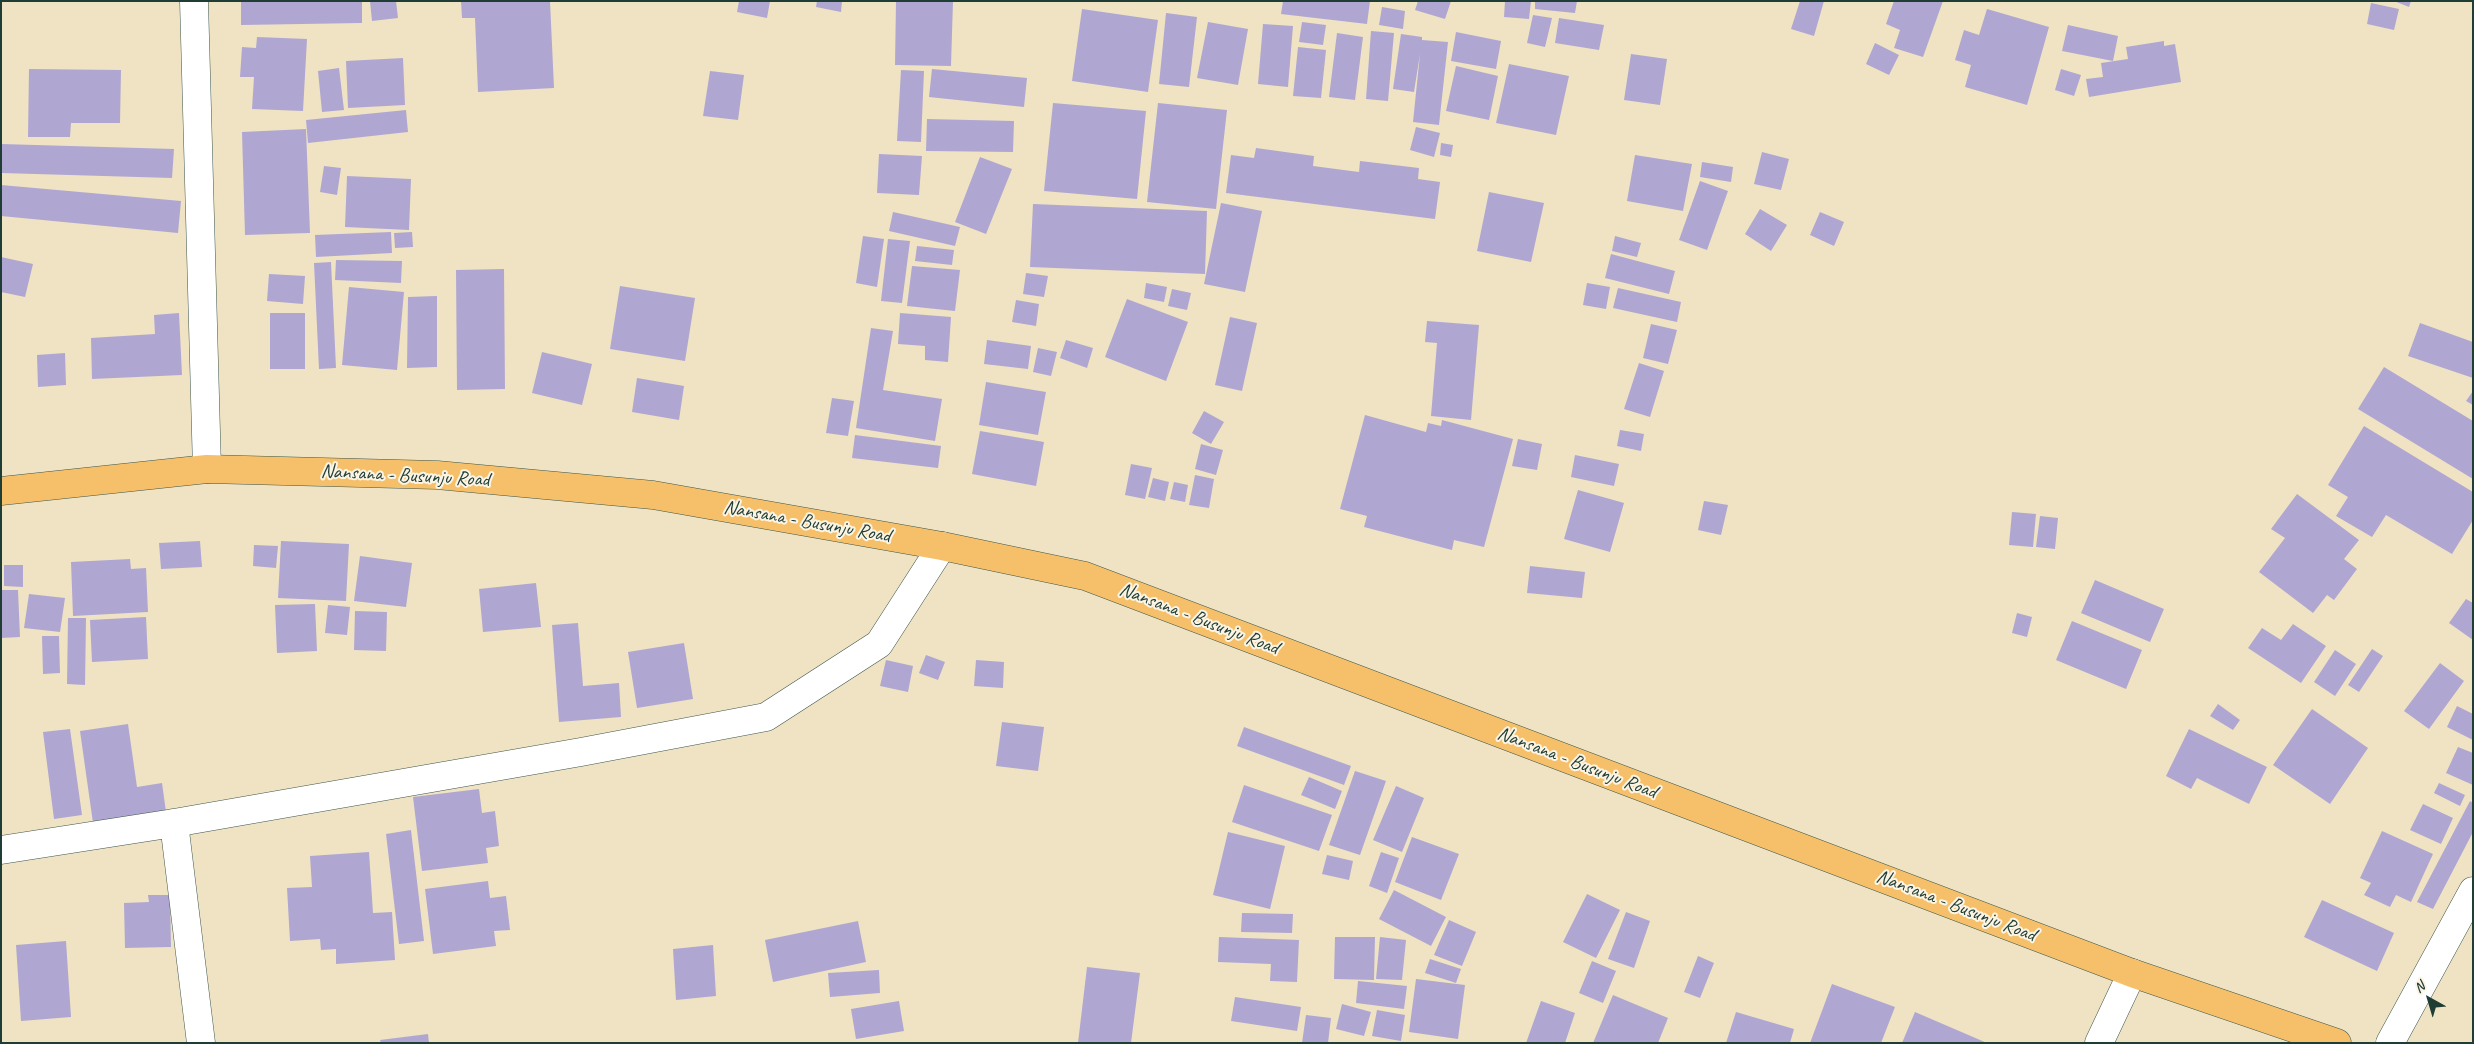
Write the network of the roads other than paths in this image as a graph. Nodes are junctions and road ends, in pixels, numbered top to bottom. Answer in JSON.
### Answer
{"nodes":[{"id":1,"x":194,"y":1,"type":"edge"},
{"id":2,"x":207,"y":469,"type":"junction"},
{"id":3,"x":1,"y":491,"type":"edge"},
{"id":4,"x":942,"y":546,"type":"junction"},
{"id":5,"x":174,"y":823,"type":"junction"},
{"id":6,"x":1,"y":850,"type":"edge"},
{"id":7,"x":2473,"y":891,"type":"edge"},
{"id":8,"x":2132,"y":973,"type":"junction"},
{"id":9,"x":201,"y":1043,"type":"edge"},
{"id":10,"x":2099,"y":1043,"type":"edge"},
{"id":11,"x":2338,"y":1043,"type":"edge"},
{"id":12,"x":2390,"y":1043,"type":"edge"}],
"edges":[{"from":1,"to":2,"type":"street"},
{"from":2,"to":3,"type":"main road","name":"Nansana - Busunju Road"},
{"from":2,"to":4,"type":"main road","name":"Nansana - Busunju Road"},
{"from":4,"to":5,"type":"street"},
{"from":4,"to":8,"type":"main road","name":"Nansana - Busunju Road"},
{"from":5,"to":6,"type":"street"},
{"from":5,"to":9,"type":"street"},
{"from":7,"to":12,"type":"street"},
{"from":8,"to":10,"type":"street"},
{"from":8,"to":11,"type":"main road","name":"Nansana - Busunju Road"}]}
